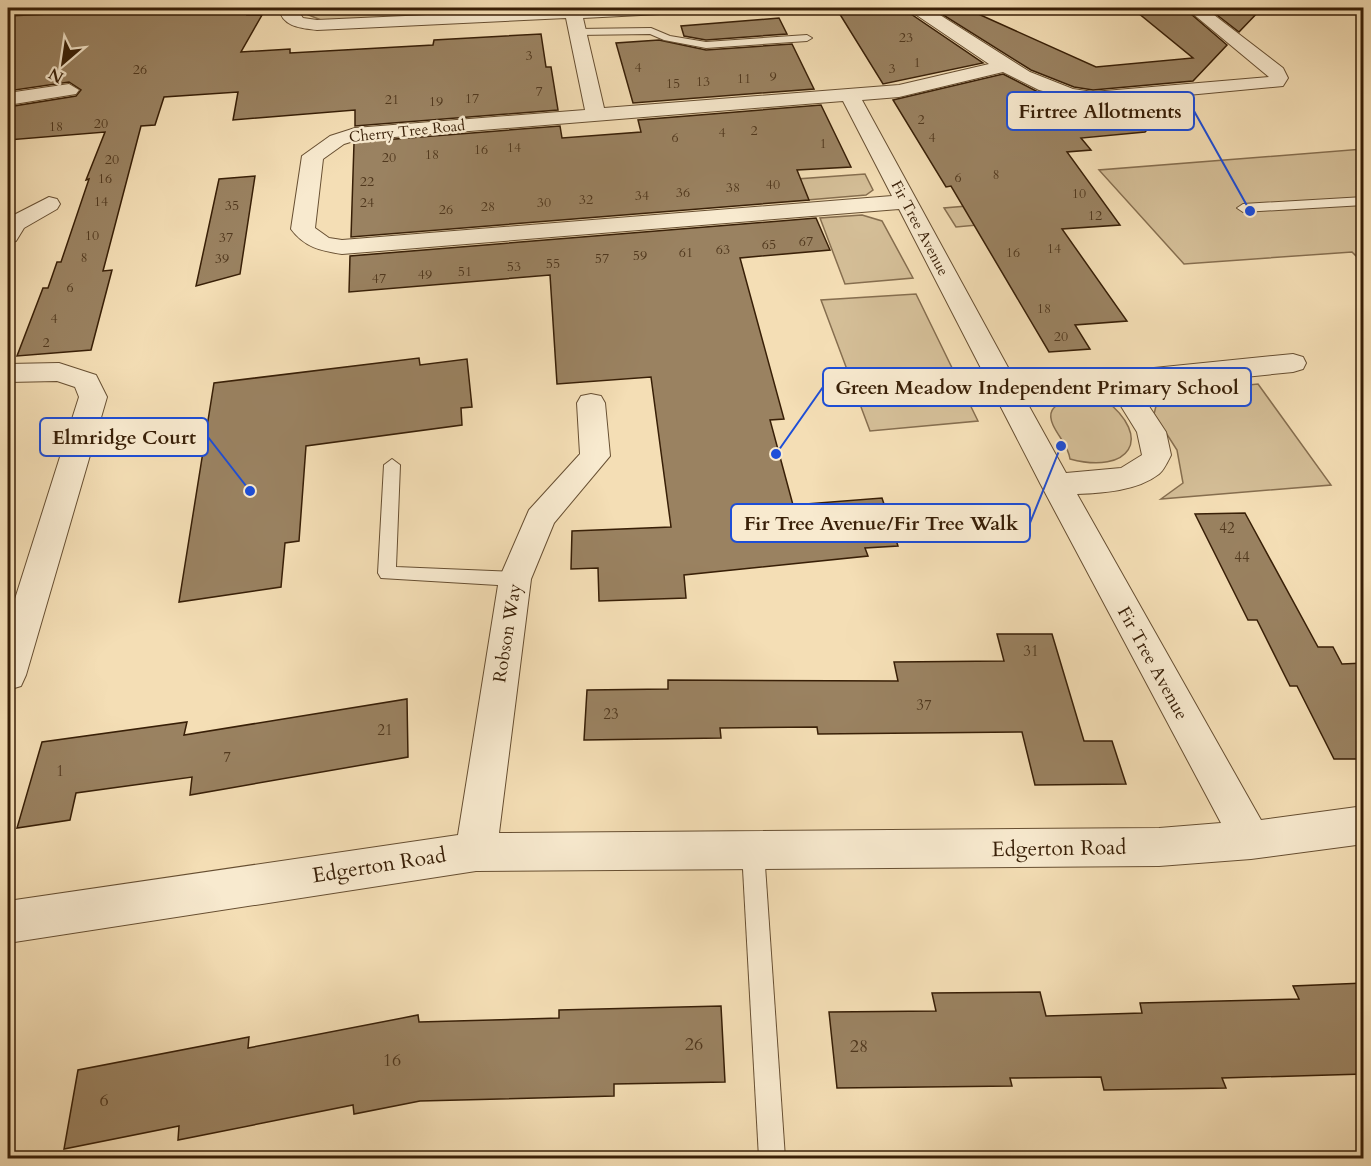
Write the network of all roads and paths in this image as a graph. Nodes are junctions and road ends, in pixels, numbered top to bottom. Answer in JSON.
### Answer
{"nodes":[{"id":1,"x":288,"y":8,"type":"edge"},
{"id":2,"x":679,"y":8,"type":"edge"},
{"id":3,"x":918,"y":8,"type":"edge"},
{"id":4,"x":1195,"y":8,"type":"edge"},
{"id":5,"x":575,"y":22,"type":"junction"},
{"id":6,"x":807,"y":38,"type":"dead end"},
{"id":7,"x":1008,"y":65,"type":"junction"},
{"id":8,"x":74,"y":69,"type":"dead end"},
{"id":9,"x":69,"y":90,"type":"junction"},
{"id":10,"x":92,"y":93,"type":"dead end"},
{"id":11,"x":850,"y":96,"type":"junction"},
{"id":12,"x":8,"y":99,"type":"edge"},
{"id":13,"x":596,"y":115,"type":"junction"},
{"id":14,"x":1364,"y":201,"type":"edge"},
{"id":15,"x":906,"y":202,"type":"junction"},
{"id":16,"x":49,"y":204,"type":"dead end"},
{"id":17,"x":1243,"y":208,"type":"dead end"},
{"id":18,"x":10,"y":228,"type":"edge"},
{"id":19,"x":1293,"y":363,"type":"dead end"},
{"id":20,"x":8,"y":373,"type":"edge"},
{"id":21,"x":1118,"y":380,"type":"junction"},
{"id":22,"x":1007,"y":392,"type":"junction"},
{"id":23,"x":591,"y":403,"type":"dead end"},
{"id":24,"x":392,"y":465,"type":"dead end"},
{"id":25,"x":1056,"y":485,"type":"junction"},
{"id":26,"x":515,"y":579,"type":"junction"},
{"id":27,"x":8,"y":675,"type":"edge"},
{"id":28,"x":1364,"y":825,"type":"edge"},
{"id":29,"x":1251,"y":840,"type":"junction"},
{"id":30,"x":753,"y":851,"type":"junction"},
{"id":31,"x":476,"y":852,"type":"junction"},
{"id":32,"x":8,"y":922,"type":"edge"},
{"id":33,"x":772,"y":1158,"type":"edge"}],
"edges":[{"from":1,"to":5,"type":"street"},
{"from":2,"to":5,"type":"street"},
{"from":3,"to":7,"type":"street"},
{"from":4,"to":7,"type":"street"},
{"from":5,"to":6,"type":"lane"},
{"from":5,"to":13,"type":"street"},
{"from":7,"to":11,"type":"street","name":"Cherry Tree Road"},
{"from":8,"to":9,"type":"street"},
{"from":9,"to":10,"type":"street"},
{"from":9,"to":12,"type":"street"},
{"from":11,"to":13,"type":"street","name":"Cherry Tree Road"},
{"from":11,"to":15,"type":"street","name":"Fir Tree Avenue"},
{"from":13,"to":15,"type":"street","name":"Cherry Tree Road"},
{"from":14,"to":17,"type":"lane"},
{"from":15,"to":22,"type":"street","name":"Fir Tree Avenue"},
{"from":16,"to":18,"type":"street"},
{"from":19,"to":21,"type":"street"},
{"from":20,"to":27,"type":"street"},
{"from":21,"to":22,"type":"street"},
{"from":21,"to":25,"type":"street"},
{"from":22,"to":25,"type":"street","name":"Fir Tree Avenue"},
{"from":23,"to":26,"type":"street","name":"Robson Way"},
{"from":24,"to":26,"type":"lane"},
{"from":25,"to":29,"type":"street","name":"Fir Tree Avenue"},
{"from":26,"to":31,"type":"street","name":"Robson Way"},
{"from":28,"to":29,"type":"street","name":"Edgerton Road"},
{"from":29,"to":30,"type":"street","name":"Edgerton Road"},
{"from":30,"to":31,"type":"street","name":"Edgerton Road"},
{"from":30,"to":33,"type":"lane"},
{"from":31,"to":32,"type":"street","name":"Edgerton Road"}]}
